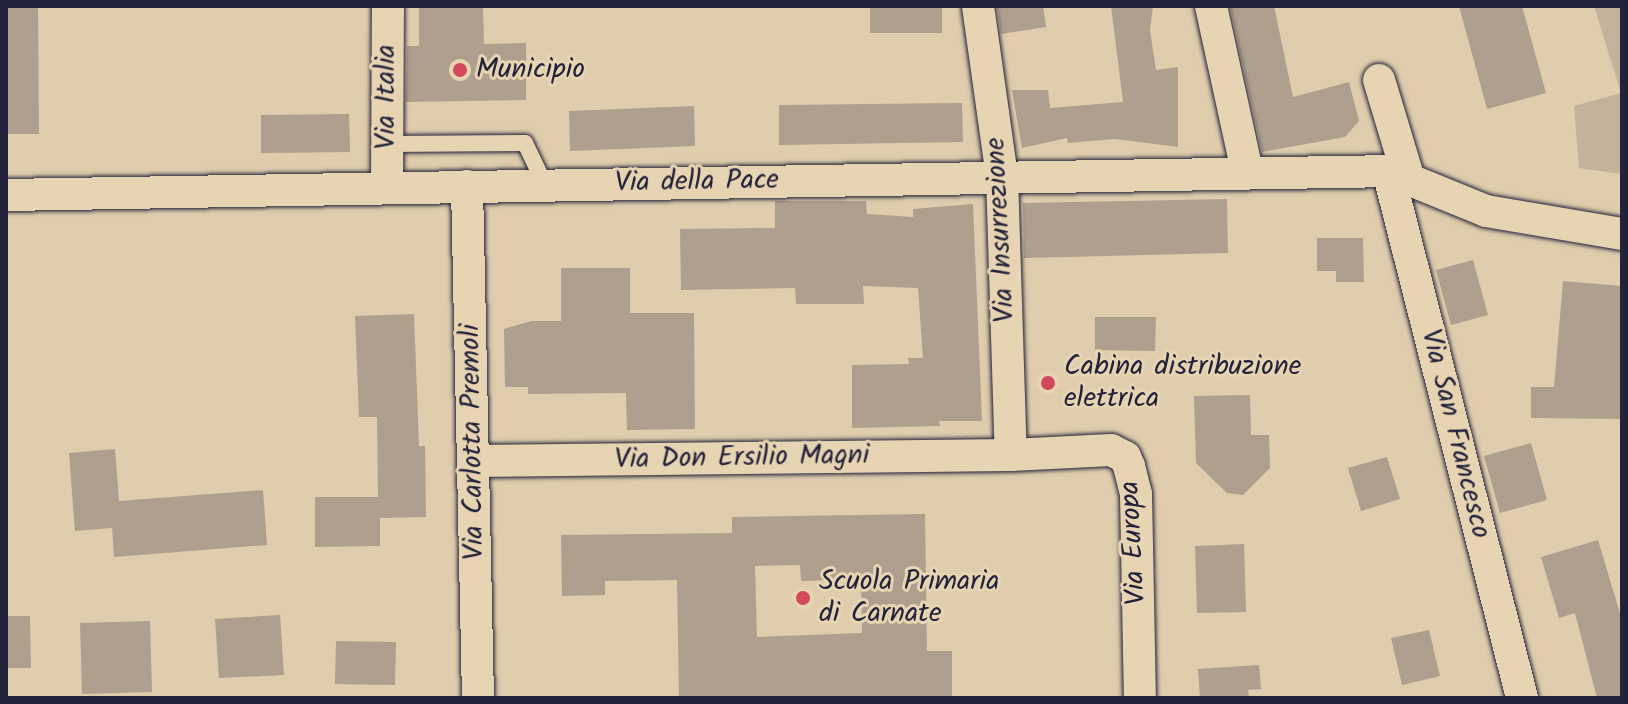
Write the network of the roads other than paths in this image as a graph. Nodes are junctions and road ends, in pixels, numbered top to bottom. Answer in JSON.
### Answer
{"nodes":[{"id":1,"x":388,"y":6,"type":"edge"},
{"id":2,"x":978,"y":6,"type":"edge"},
{"id":3,"x":1211,"y":6,"type":"edge"},
{"id":4,"x":1379,"y":80,"type":"dead end"},
{"id":5,"x":387,"y":144,"type":"junction"},
{"id":6,"x":1247,"y":171,"type":"junction"},
{"id":7,"x":1398,"y":174,"type":"junction"},
{"id":8,"x":1002,"y":176,"type":"junction"},
{"id":9,"x":545,"y":185,"type":"junction"},
{"id":10,"x":467,"y":186,"type":"junction"},
{"id":11,"x":387,"y":188,"type":"junction"},
{"id":12,"x":6,"y":195,"type":"edge"},
{"id":13,"x":1622,"y":234,"type":"edge"},
{"id":14,"x":1011,"y":455,"type":"junction"},
{"id":15,"x":473,"y":461,"type":"junction"},
{"id":16,"x":478,"y":698,"type":"edge"},
{"id":17,"x":1140,"y":698,"type":"edge"},
{"id":18,"x":1522,"y":698,"type":"edge"}],
"edges":[{"from":1,"to":5,"type":"street","name":"Via Italia"},
{"from":2,"to":8,"type":"street","name":"Via Insurrezione"},
{"from":3,"to":6,"type":"street"},
{"from":4,"to":7,"type":"street","name":"Via San Francesco"},
{"from":5,"to":9,"type":"lane"},
{"from":5,"to":11,"type":"street","name":"Via Italia"},
{"from":6,"to":7,"type":"street","name":"Via della Pace"},
{"from":6,"to":8,"type":"street","name":"Via della Pace"},
{"from":7,"to":13,"type":"street"},
{"from":7,"to":18,"type":"street","name":"Via San Francesco"},
{"from":8,"to":9,"type":"street","name":"Via della Pace"},
{"from":8,"to":14,"type":"street","name":"Via Insurrezione"},
{"from":9,"to":10,"type":"street","name":"Via della Pace"},
{"from":10,"to":11,"type":"street","name":"Via della Pace"},
{"from":10,"to":15,"type":"street","name":"Via Carlotta Premoli"},
{"from":11,"to":12,"type":"street","name":"Via della Pace"},
{"from":14,"to":15,"type":"street","name":"Via Don Ersilio Magni"},
{"from":14,"to":17,"type":"street","name":"Via Europa"},
{"from":15,"to":16,"type":"street","name":"Via Carlotta Premoli"}]}
